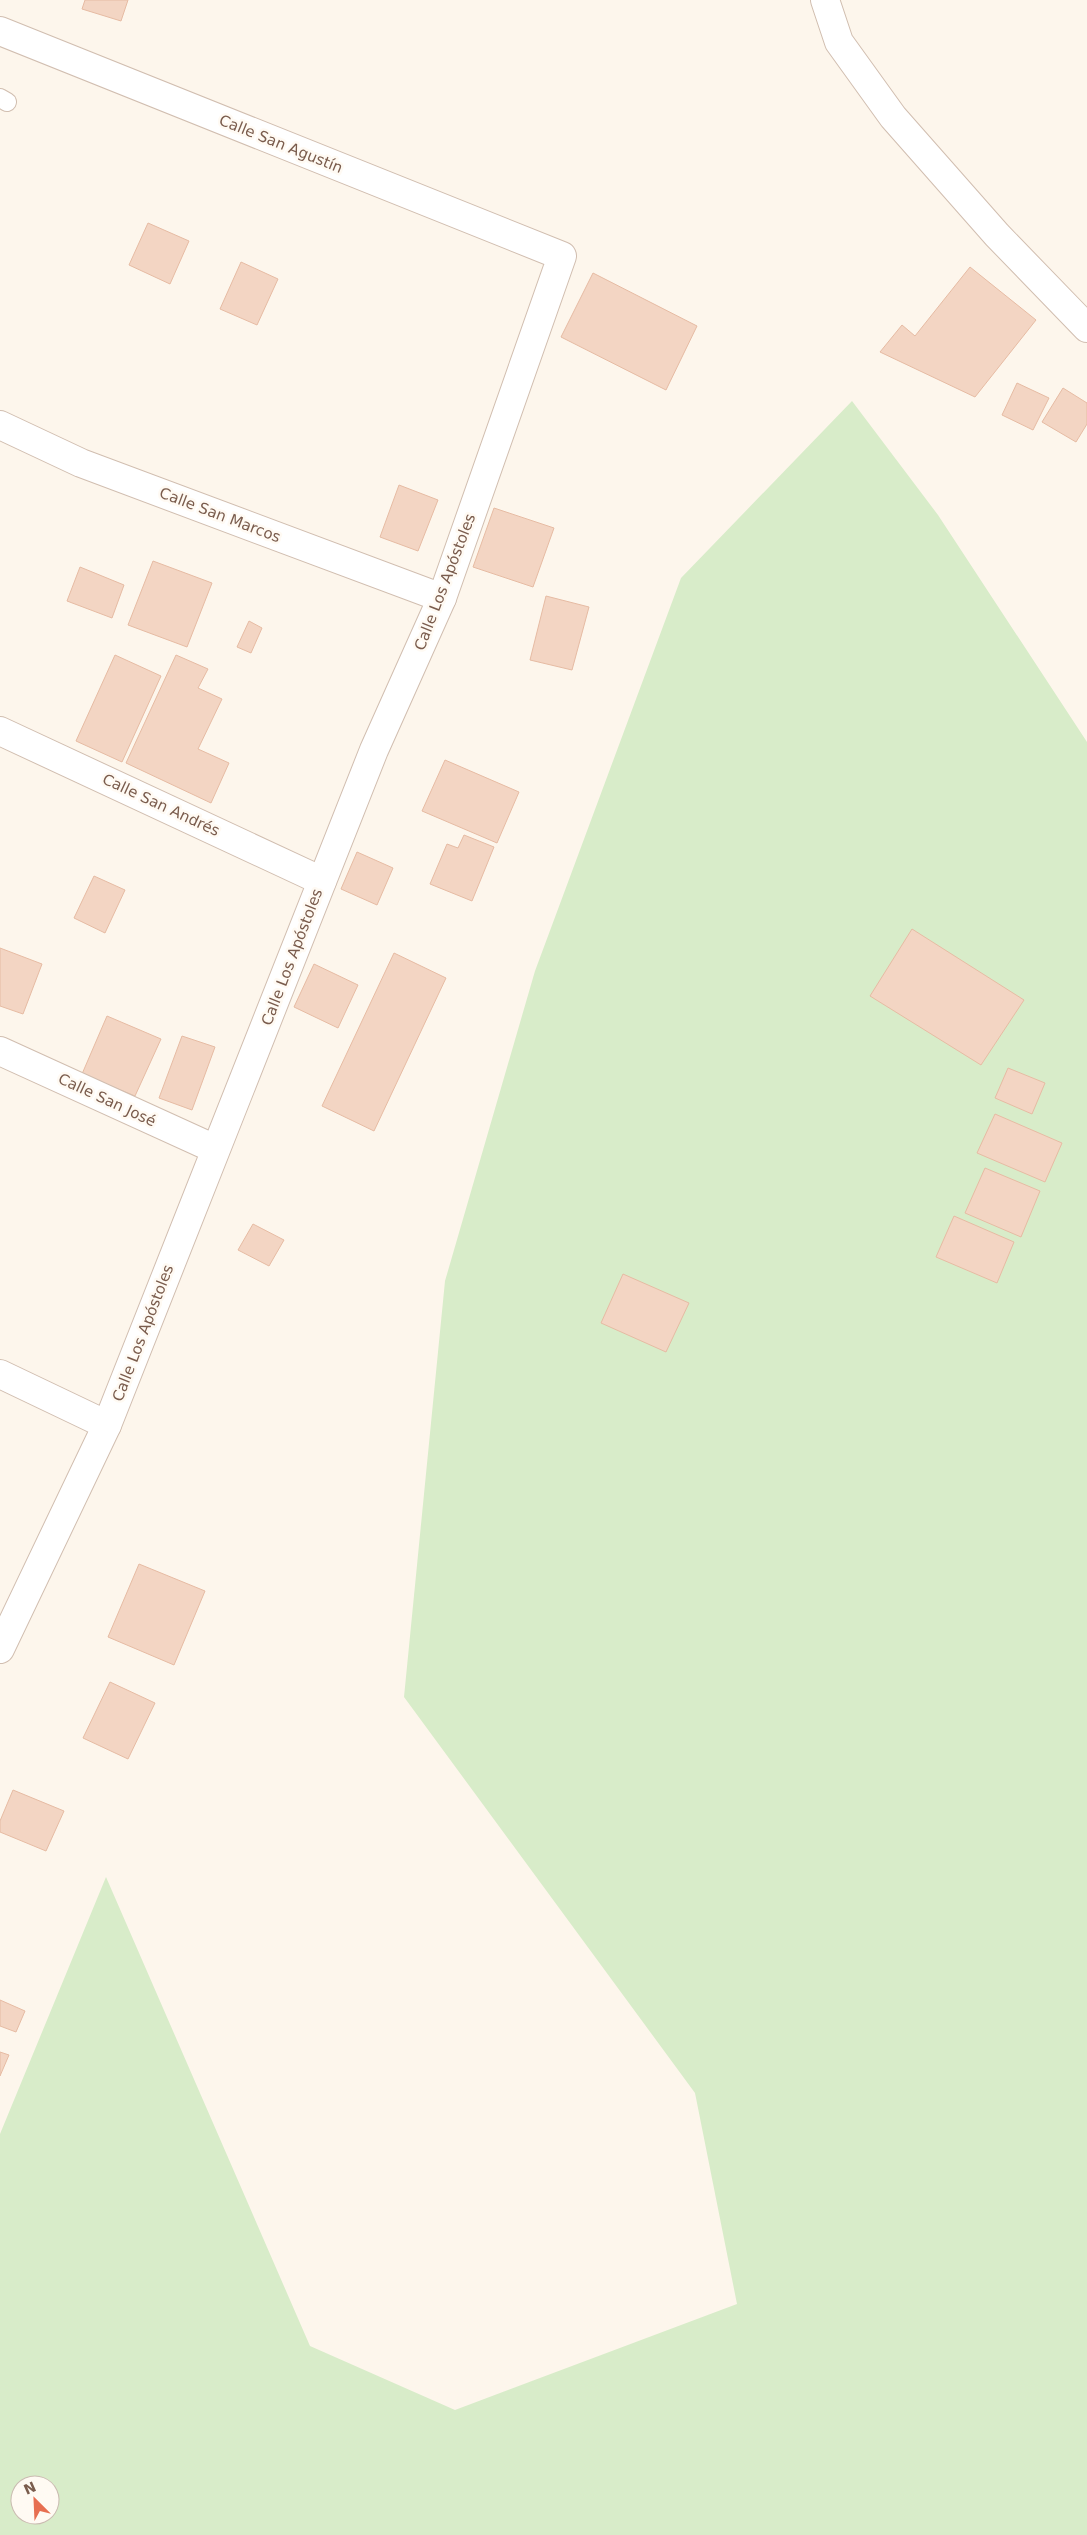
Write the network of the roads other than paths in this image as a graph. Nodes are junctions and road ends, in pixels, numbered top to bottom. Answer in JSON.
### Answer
{"nodes":[{"id":1,"x":825,"y":0,"type":"edge"},
{"id":2,"x":0,"y":32,"type":"edge"},
{"id":3,"x":562,"y":256,"type":"joint"},
{"id":4,"x":1087,"y":328,"type":"edge"},
{"id":5,"x":0,"y":425,"type":"edge"},
{"id":6,"x":442,"y":598,"type":"junction"},
{"id":7,"x":0,"y":730,"type":"edge"},
{"id":8,"x":322,"y":881,"type":"junction"},
{"id":9,"x":0,"y":1051,"type":"edge"},
{"id":10,"x":215,"y":1149,"type":"junction"},
{"id":11,"x":0,"y":1374,"type":"edge"},
{"id":12,"x":107,"y":1425,"type":"junction"},
{"id":13,"x":0,"y":1649,"type":"edge"}],
"edges":[{"from":1,"to":4,"type":"street"},
{"from":2,"to":3,"type":"street","name":"Calle San Agustín"},
{"from":3,"to":6,"type":"street","name":"Calle Los Apóstoles"},
{"from":5,"to":6,"type":"street","name":"Calle San Marcos"},
{"from":6,"to":8,"type":"street","name":"Calle Los Apóstoles"},
{"from":7,"to":8,"type":"street","name":"Calle San Andrés"},
{"from":8,"to":10,"type":"street","name":"Calle Los Apóstoles"},
{"from":9,"to":10,"type":"street","name":"Calle San José"},
{"from":10,"to":12,"type":"street","name":"Calle Los Apóstoles"},
{"from":11,"to":12,"type":"street"},
{"from":12,"to":13,"type":"street","name":"Calle Los Apóstoles"}]}
